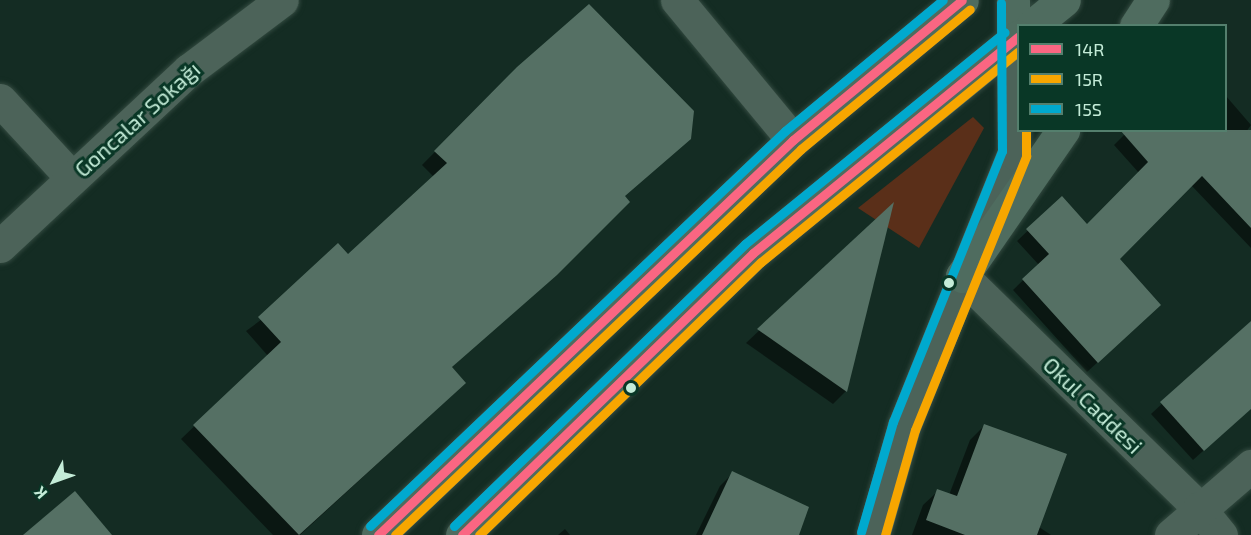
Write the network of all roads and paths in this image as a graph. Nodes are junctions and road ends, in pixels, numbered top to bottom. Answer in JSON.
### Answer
{"nodes":[{"id":1,"x":282,"y":0,"type":"edge"},
{"id":2,"x":677,"y":0,"type":"edge"},
{"id":3,"x":962,"y":0,"type":"edge"},
{"id":4,"x":1013,"y":0,"type":"edge"},
{"id":5,"x":1064,"y":0,"type":"edge"},
{"id":6,"x":1153,"y":0,"type":"edge"},
{"id":7,"x":1019,"y":24,"type":"edge"},
{"id":8,"x":1034,"y":24,"type":"edge"},
{"id":9,"x":1137,"y":24,"type":"edge"},
{"id":10,"x":1017,"y":37,"type":"edge"},
{"id":11,"x":0,"y":100,"type":"edge"},
{"id":12,"x":1017,"y":102,"type":"edge"},
{"id":13,"x":1062,"y":132,"type":"edge"},
{"id":14,"x":793,"y":140,"type":"junction"},
{"id":15,"x":72,"y":178,"type":"junction"},
{"id":16,"x":0,"y":246,"type":"edge"},
{"id":17,"x":962,"y":276,"type":"junction"},
{"id":18,"x":1251,"y":466,"type":"edge"},
{"id":19,"x":1199,"y":508,"type":"junction"},
{"id":20,"x":378,"y":535,"type":"edge"},
{"id":21,"x":462,"y":535,"type":"edge"},
{"id":22,"x":873,"y":535,"type":"edge"},
{"id":23,"x":1171,"y":535,"type":"edge"},
{"id":24,"x":1221,"y":535,"type":"edge"}],
"edges":[{"from":1,"to":15,"type":"street","name":"Goncalar Sokağı"},
{"from":2,"to":14,"type":"street"},
{"from":3,"to":14,"type":"main road"},
{"from":4,"to":7,"type":"main road"},
{"from":5,"to":8,"type":"main road"},
{"from":6,"to":9,"type":"main road"},
{"from":10,"to":21,"type":"main road"},
{"from":11,"to":15,"type":"street"},
{"from":12,"to":17,"type":"street"},
{"from":13,"to":17,"type":"main road"},
{"from":14,"to":20,"type":"main road"},
{"from":15,"to":16,"type":"street","name":"Goncalar Sokağı"},
{"from":17,"to":19,"type":"street","name":"Okul Caddesi"},
{"from":17,"to":22,"type":"street"},
{"from":18,"to":19,"type":"street"},
{"from":19,"to":23,"type":"street"},
{"from":19,"to":24,"type":"street","name":"Okul Caddesi"}]}
